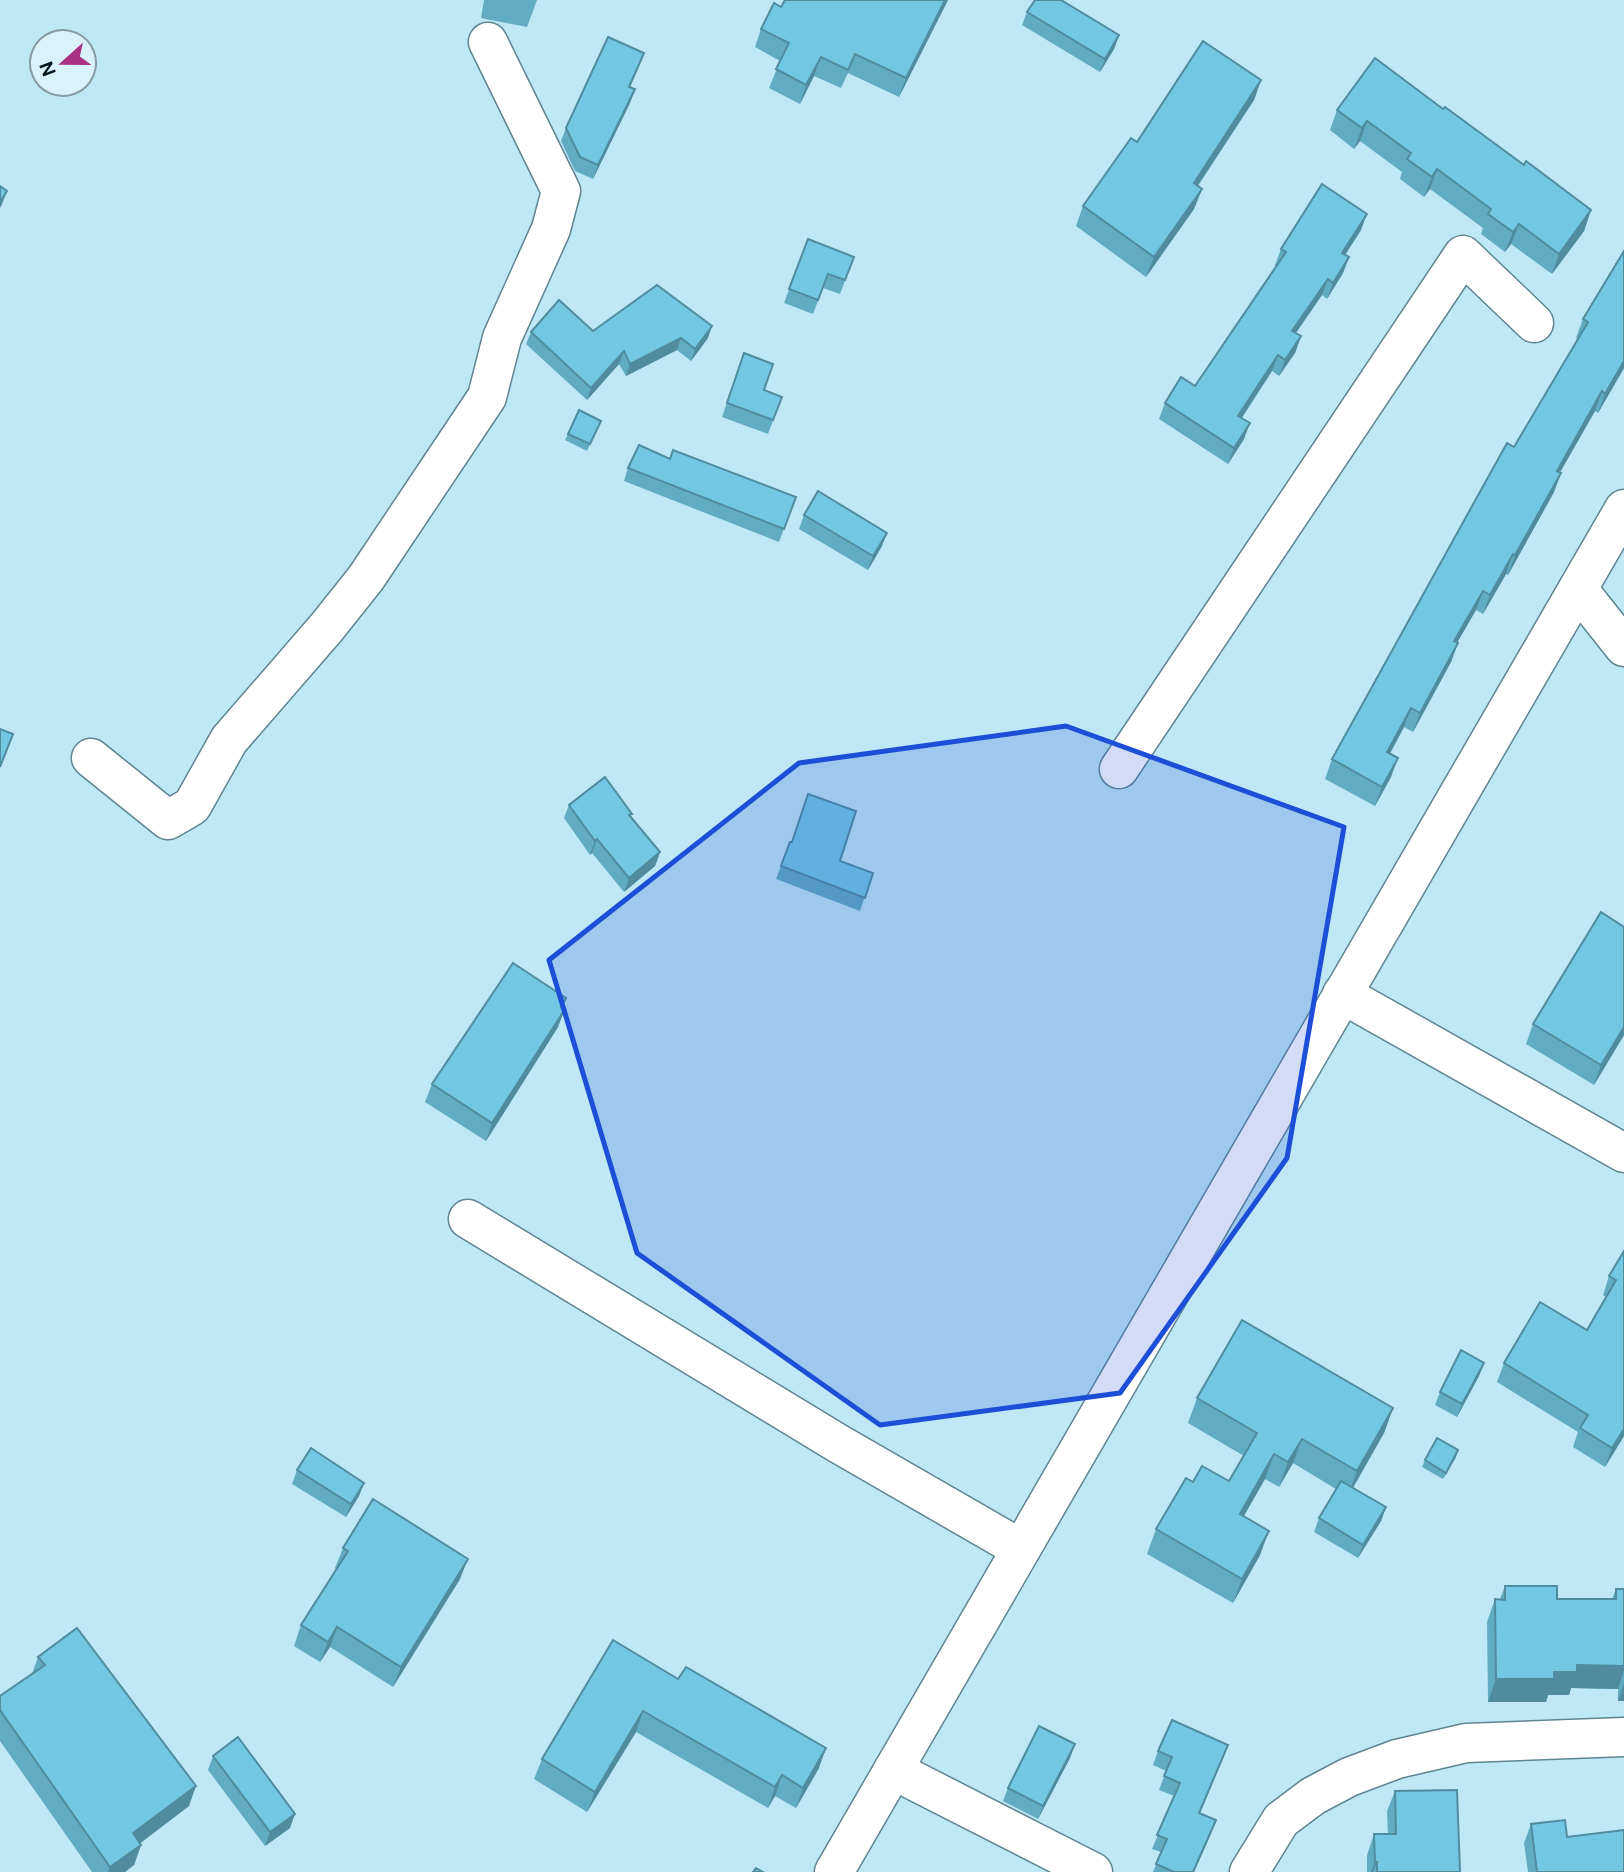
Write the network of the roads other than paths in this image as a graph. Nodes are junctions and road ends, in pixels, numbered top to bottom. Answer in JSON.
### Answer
{"nodes":[{"id":1,"x":488,"y":42,"type":"dead end"},
{"id":2,"x":1535,"y":323,"type":"dead end"},
{"id":3,"x":1624,"y":509,"type":"edge"},
{"id":4,"x":1578,"y":589,"type":"junction"},
{"id":5,"x":1624,"y":647,"type":"edge"},
{"id":6,"x":91,"y":758,"type":"dead end"},
{"id":7,"x":1119,"y":769,"type":"dead end"},
{"id":8,"x":1342,"y":995,"type":"junction"},
{"id":9,"x":1624,"y":1153,"type":"edge"},
{"id":10,"x":468,"y":1219,"type":"dead end"},
{"id":11,"x":1021,"y":1549,"type":"junction"},
{"id":12,"x":1624,"y":1737,"type":"edge"},
{"id":13,"x":892,"y":1770,"type":"junction"},
{"id":14,"x":834,"y":1872,"type":"edge"},
{"id":15,"x":1093,"y":1872,"type":"edge"},
{"id":16,"x":1249,"y":1872,"type":"edge"}],
"edges":[{"from":1,"to":6,"type":"street"},
{"from":2,"to":7,"type":"street"},
{"from":3,"to":4,"type":"street"},
{"from":4,"to":5,"type":"street"},
{"from":4,"to":8,"type":"street"},
{"from":8,"to":9,"type":"street"},
{"from":8,"to":11,"type":"street"},
{"from":10,"to":11,"type":"street"},
{"from":11,"to":13,"type":"street"},
{"from":12,"to":16,"type":"street"},
{"from":13,"to":14,"type":"street"},
{"from":13,"to":15,"type":"street"}]}
